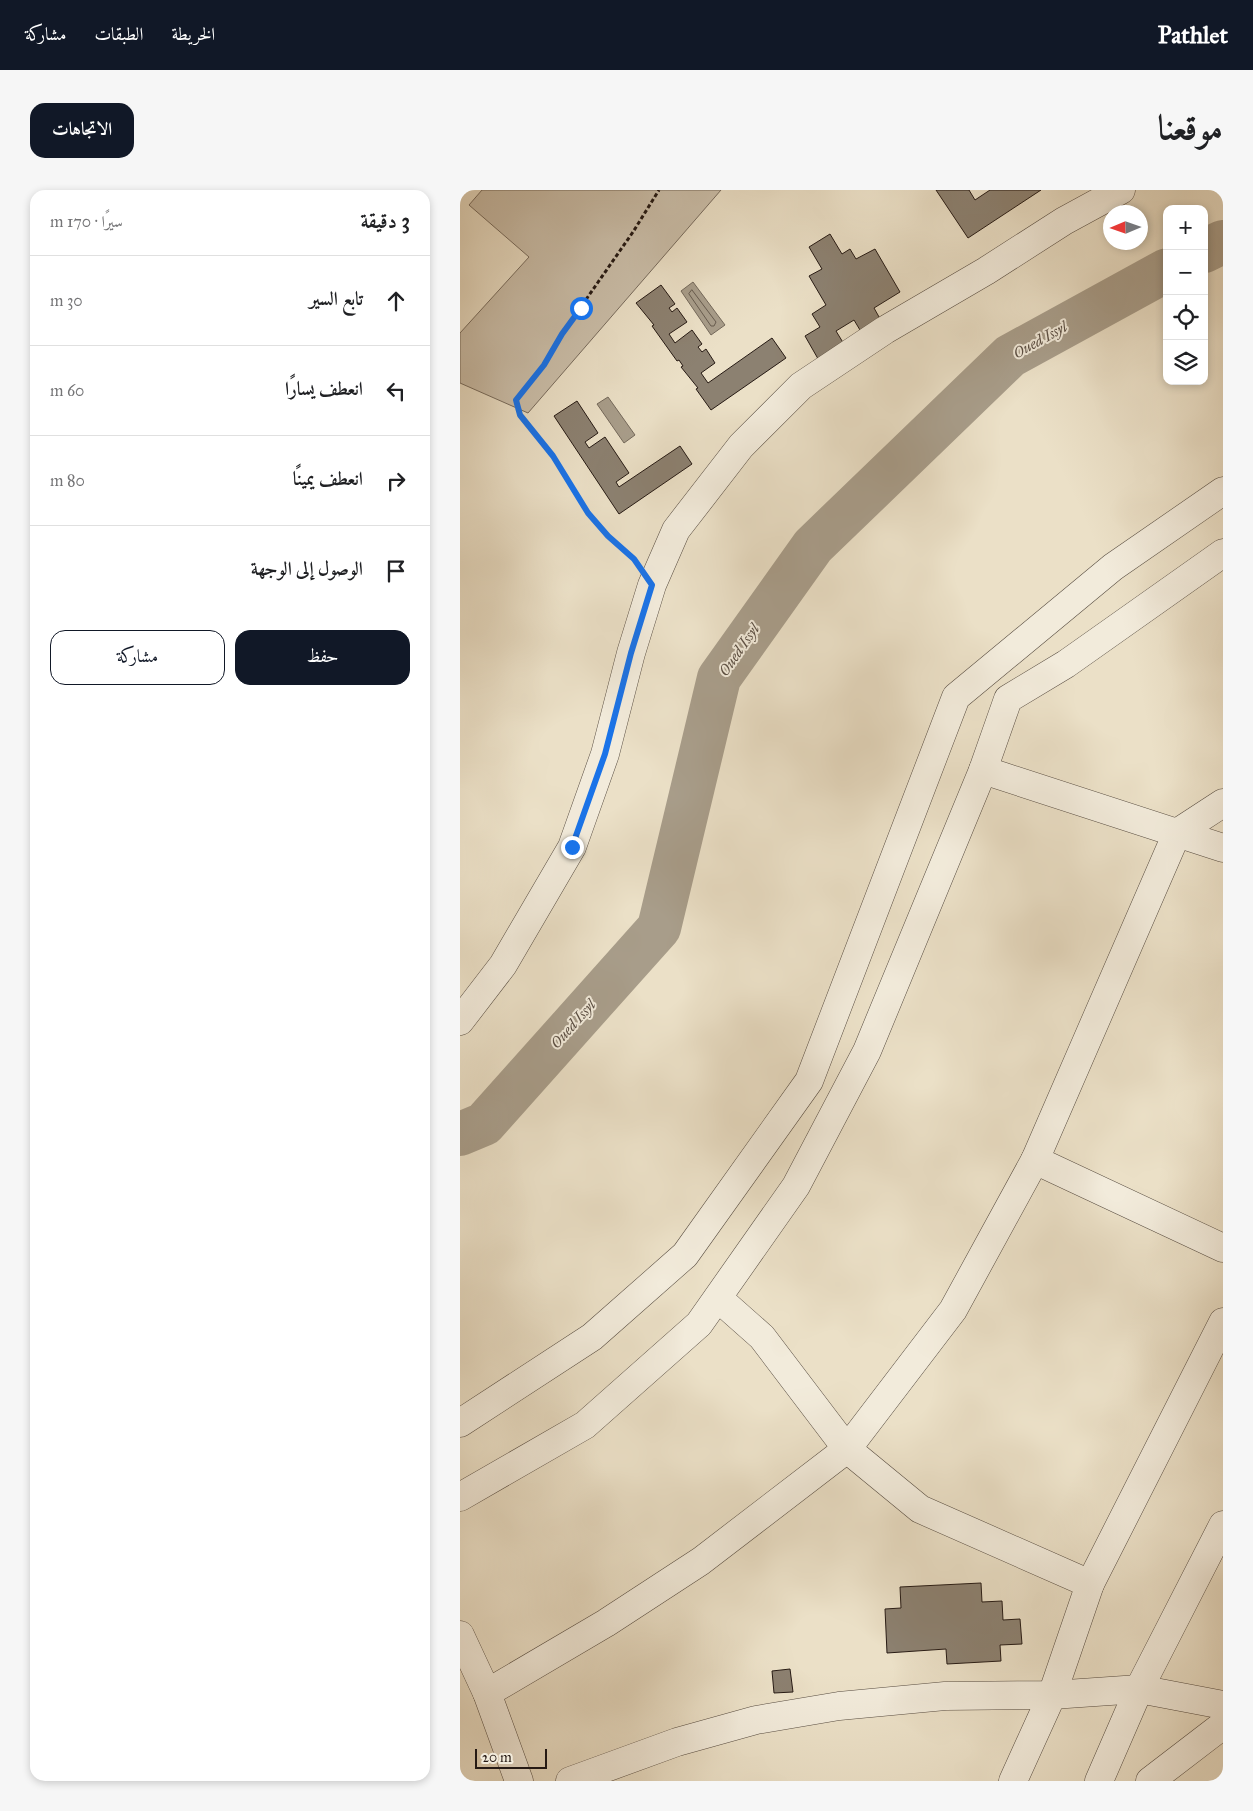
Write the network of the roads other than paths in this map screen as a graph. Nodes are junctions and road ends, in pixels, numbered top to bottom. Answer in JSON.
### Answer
{"nodes":[{"id":1,"x":1121,"y":190,"type":"edge"},
{"id":2,"x":1223,"y":491,"type":"edge"},
{"id":3,"x":1223,"y":553,"type":"edge"},
{"id":4,"x":983,"y":770,"type":"junction"},
{"id":5,"x":1223,"y":803,"type":"edge"},
{"id":6,"x":1177,"y":833,"type":"junction"},
{"id":7,"x":1223,"y":848,"type":"edge"},
{"id":8,"x":460,"y":1021,"type":"edge"},
{"id":9,"x":1035,"y":1160,"type":"junction"},
{"id":10,"x":1223,"y":1248,"type":"edge"},
{"id":11,"x":718,"y":1298,"type":"junction"},
{"id":12,"x":1223,"y":1322,"type":"edge"},
{"id":13,"x":460,"y":1423,"type":"edge"},
{"id":14,"x":847,"y":1449,"type":"junction"},
{"id":15,"x":460,"y":1497,"type":"edge"},
{"id":16,"x":1223,"y":1525,"type":"edge"},
{"id":17,"x":1090,"y":1584,"type":"junction"},
{"id":18,"x":460,"y":1635,"type":"edge"},
{"id":19,"x":1139,"y":1689,"type":"junction"},
{"id":20,"x":487,"y":1693,"type":"junction"},
{"id":21,"x":1052,"y":1695,"type":"junction"},
{"id":22,"x":1223,"y":1705,"type":"edge"},
{"id":23,"x":1223,"y":1725,"type":"edge"},
{"id":24,"x":518,"y":1781,"type":"edge"},
{"id":25,"x":570,"y":1781,"type":"edge"},
{"id":26,"x":1014,"y":1781,"type":"edge"},
{"id":27,"x":1099,"y":1781,"type":"edge"},
{"id":28,"x":1150,"y":1781,"type":"edge"}],
"edges":[{"from":1,"to":8,"type":"street"},
{"from":2,"to":13,"type":"street"},
{"from":3,"to":4,"type":"street"},
{"from":4,"to":6,"type":"street"},
{"from":4,"to":11,"type":"street"},
{"from":5,"to":6,"type":"street"},
{"from":6,"to":7,"type":"street"},
{"from":6,"to":9,"type":"street"},
{"from":9,"to":10,"type":"street"},
{"from":9,"to":14,"type":"street"},
{"from":11,"to":14,"type":"street"},
{"from":11,"to":15,"type":"street"},
{"from":12,"to":17,"type":"street"},
{"from":14,"to":17,"type":"street"},
{"from":14,"to":20,"type":"street"},
{"from":16,"to":19,"type":"street"},
{"from":17,"to":21,"type":"street"},
{"from":18,"to":20,"type":"street"},
{"from":19,"to":21,"type":"street"},
{"from":19,"to":22,"type":"street"},
{"from":19,"to":27,"type":"street"},
{"from":20,"to":24,"type":"street"},
{"from":21,"to":25,"type":"street"},
{"from":21,"to":26,"type":"street"},
{"from":23,"to":28,"type":"street"}]}
